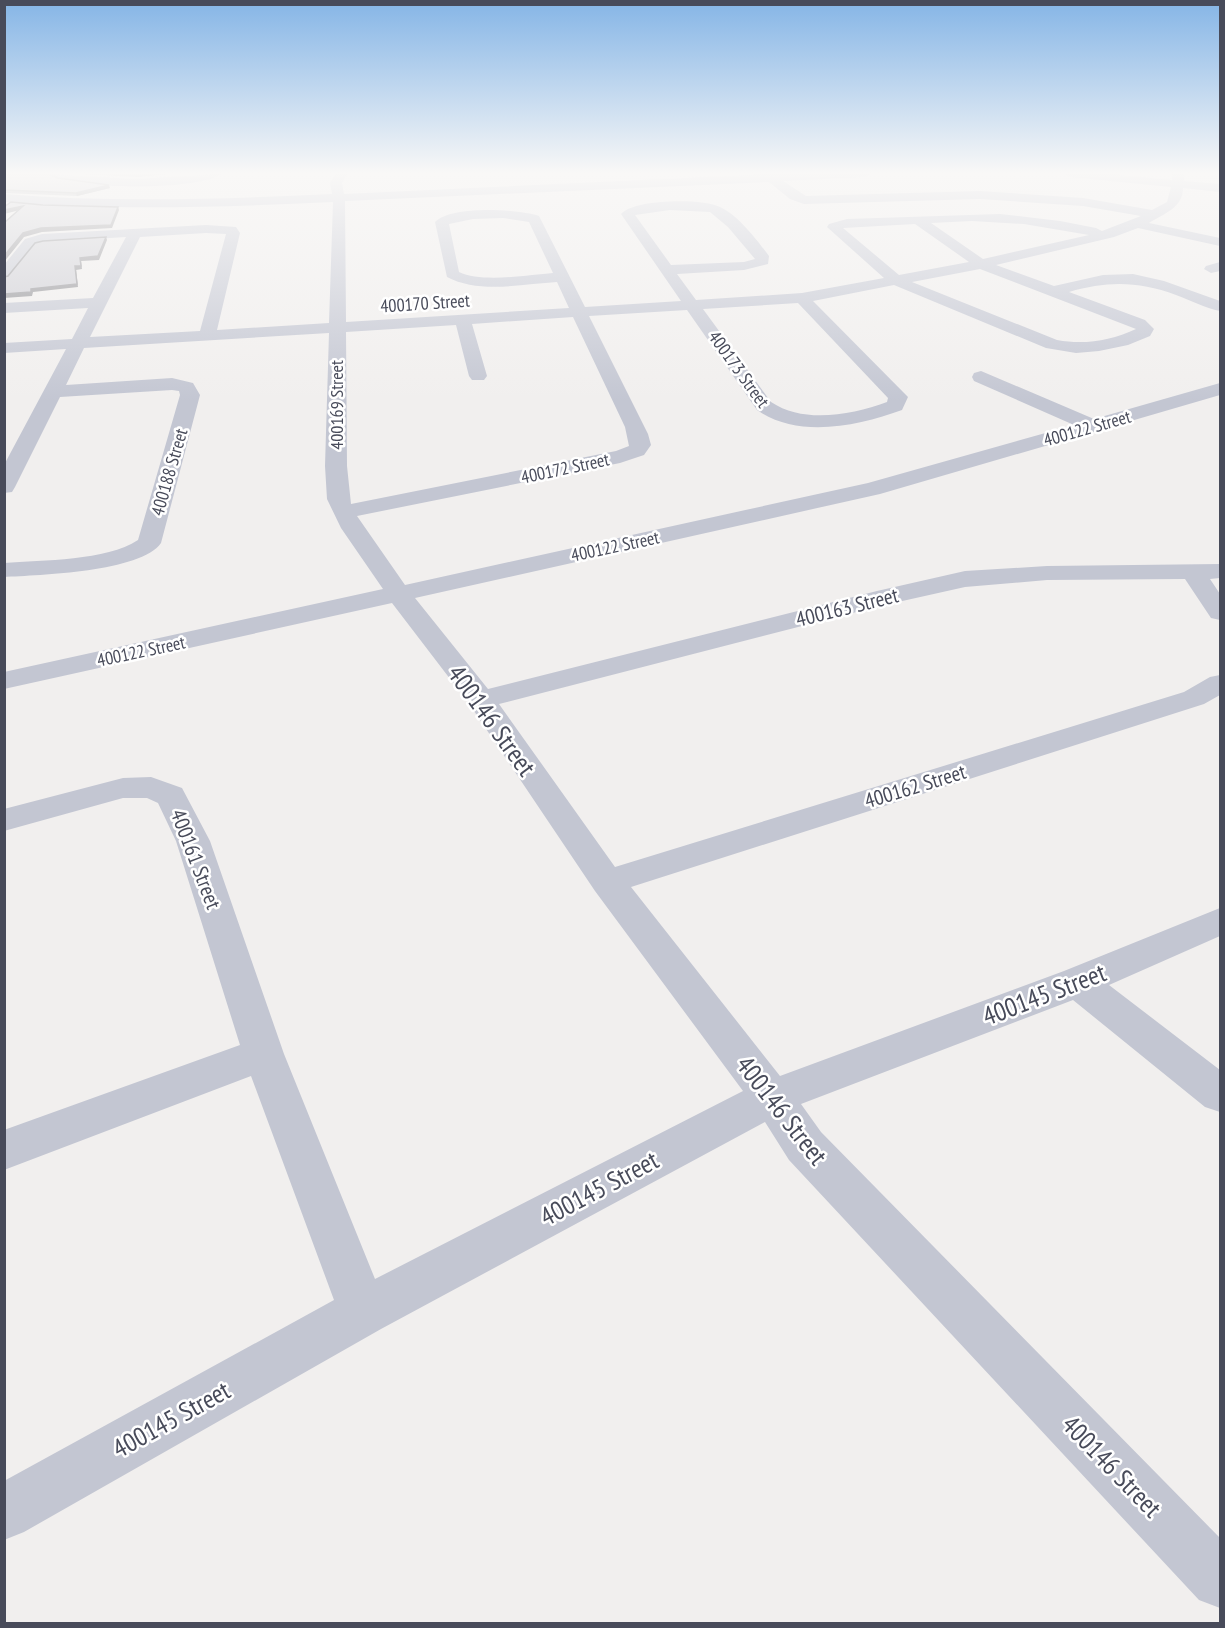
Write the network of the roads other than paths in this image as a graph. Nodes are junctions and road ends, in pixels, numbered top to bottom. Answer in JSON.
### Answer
{"nodes":[{"id":1,"x":24,"y":250,"type":"edge"},
{"id":2,"x":126,"y":250,"type":"edge"},
{"id":3,"x":229,"y":250,"type":"edge"},
{"id":4,"x":338,"y":250,"type":"edge"},
{"id":5,"x":447,"y":250,"type":"edge"},
{"id":6,"x":549,"y":250,"type":"edge"},
{"id":7,"x":654,"y":250,"type":"edge"},
{"id":8,"x":755,"y":250,"type":"edge"},
{"id":9,"x":861,"y":250,"type":"edge"},
{"id":10,"x":961,"y":250,"type":"edge"},
{"id":11,"x":1041,"y":250,"type":"edge"},
{"id":12,"x":981,"y":264,"type":"junction"},
{"id":13,"x":668,"y":270,"type":"junction"},
{"id":14,"x":4,"y":275,"type":"edge"},
{"id":15,"x":563,"y":277,"type":"junction"},
{"id":16,"x":897,"y":281,"type":"junction"},
{"id":17,"x":1051,"y":292,"type":"junction"},
{"id":18,"x":802,"y":298,"type":"junction"},
{"id":19,"x":98,"y":303,"type":"junction"},
{"id":20,"x":694,"y":306,"type":"junction"},
{"id":21,"x":1221,"y":306,"type":"edge"},
{"id":22,"x":4,"y":308,"type":"edge"},
{"id":23,"x":580,"y":313,"type":"junction"},
{"id":24,"x":463,"y":320,"type":"junction"},
{"id":25,"x":337,"y":328,"type":"junction"},
{"id":26,"x":207,"y":336,"type":"junction"},
{"id":27,"x":78,"y":344,"type":"junction"},
{"id":28,"x":4,"y":348,"type":"edge"},
{"id":29,"x":478,"y":376,"type":"dead end"},
{"id":30,"x":981,"y":377,"type":"dead end"},
{"id":31,"x":1221,"y":389,"type":"edge"},
{"id":32,"x":53,"y":392,"type":"junction"},
{"id":33,"x":1094,"y":426,"type":"junction"},
{"id":34,"x":4,"y":487,"type":"edge"},
{"id":35,"x":343,"y":512,"type":"junction"},
{"id":36,"x":4,"y":570,"type":"edge"},
{"id":37,"x":1192,"y":571,"type":"junction"},
{"id":38,"x":1221,"y":571,"type":"edge"},
{"id":39,"x":399,"y":594,"type":"junction"},
{"id":40,"x":1221,"y":612,"type":"edge"},
{"id":41,"x":4,"y":681,"type":"edge"},
{"id":42,"x":1212,"y":698,"type":"edge"},
{"id":43,"x":481,"y":700,"type":"junction"},
{"id":44,"x":4,"y":820,"type":"edge"},
{"id":45,"x":606,"y":882,"type":"junction"},
{"id":46,"x":1221,"y":921,"type":"edge"},
{"id":47,"x":1078,"y":982,"type":"junction"},
{"id":48,"x":263,"y":1053,"type":"junction"},
{"id":49,"x":1221,"y":1094,"type":"edge"},
{"id":50,"x":772,"y":1097,"type":"junction"},
{"id":51,"x":4,"y":1150,"type":"edge"},
{"id":52,"x":363,"y":1311,"type":"junction"},
{"id":53,"x":4,"y":1512,"type":"edge"},
{"id":54,"x":1221,"y":1579,"type":"edge"}],
"edges":[{"from":1,"to":14,"type":"street"},
{"from":2,"to":19,"type":"street"},
{"from":3,"to":26,"type":"street"},
{"from":4,"to":25,"type":"street","name":"400169 Street"},
{"from":5,"to":15,"type":"street"},
{"from":6,"to":15,"type":"street"},
{"from":7,"to":13,"type":"street"},
{"from":8,"to":13,"type":"street"},
{"from":9,"to":16,"type":"street"},
{"from":10,"to":12,"type":"street"},
{"from":11,"to":12,"type":"street","name":"400170 Street"},
{"from":12,"to":16,"type":"street","name":"400170 Street"},
{"from":12,"to":17,"type":"street"},
{"from":13,"to":20,"type":"street"},
{"from":15,"to":23,"type":"street"},
{"from":16,"to":17,"type":"street"},
{"from":16,"to":18,"type":"street","name":"400170 Street"},
{"from":17,"to":21,"type":"street"},
{"from":18,"to":20,"type":"street","name":"400170 Street"},
{"from":18,"to":20,"type":"street","name":"400173 Street"},
{"from":19,"to":22,"type":"street"},
{"from":19,"to":27,"type":"street"},
{"from":20,"to":23,"type":"street","name":"400170 Street"},
{"from":23,"to":24,"type":"street","name":"400170 Street"},
{"from":23,"to":35,"type":"street","name":"400172 Street"},
{"from":24,"to":25,"type":"street","name":"400170 Street"},
{"from":24,"to":29,"type":"street"},
{"from":25,"to":26,"type":"street","name":"400170 Street"},
{"from":25,"to":35,"type":"street","name":"400169 Street"},
{"from":26,"to":27,"type":"street","name":"400170 Street"},
{"from":27,"to":28,"type":"street","name":"400170 Street"},
{"from":27,"to":32,"type":"street"},
{"from":30,"to":33,"type":"street"},
{"from":31,"to":33,"type":"street","name":"400122 Street"},
{"from":32,"to":34,"type":"street"},
{"from":32,"to":36,"type":"street","name":"400188 Street"},
{"from":33,"to":39,"type":"street","name":"400122 Street"},
{"from":35,"to":39,"type":"street","name":"400169 Street"},
{"from":37,"to":38,"type":"street","name":"400163 Street"},
{"from":37,"to":40,"type":"street"},
{"from":37,"to":43,"type":"street","name":"400163 Street"},
{"from":39,"to":41,"type":"street","name":"400122 Street"},
{"from":39,"to":43,"type":"street","name":"400146 Street"},
{"from":42,"to":45,"type":"street","name":"400162 Street"},
{"from":43,"to":45,"type":"street","name":"400146 Street"},
{"from":44,"to":48,"type":"street","name":"400161 Street"},
{"from":45,"to":50,"type":"street","name":"400146 Street"},
{"from":46,"to":47,"type":"street","name":"400145 Street"},
{"from":47,"to":49,"type":"street"},
{"from":47,"to":50,"type":"street","name":"400145 Street"},
{"from":48,"to":51,"type":"street"},
{"from":48,"to":52,"type":"street","name":"400161 Street"},
{"from":50,"to":52,"type":"street","name":"400145 Street"},
{"from":50,"to":54,"type":"street","name":"400146 Street"},
{"from":52,"to":53,"type":"street","name":"400145 Street"}]}
